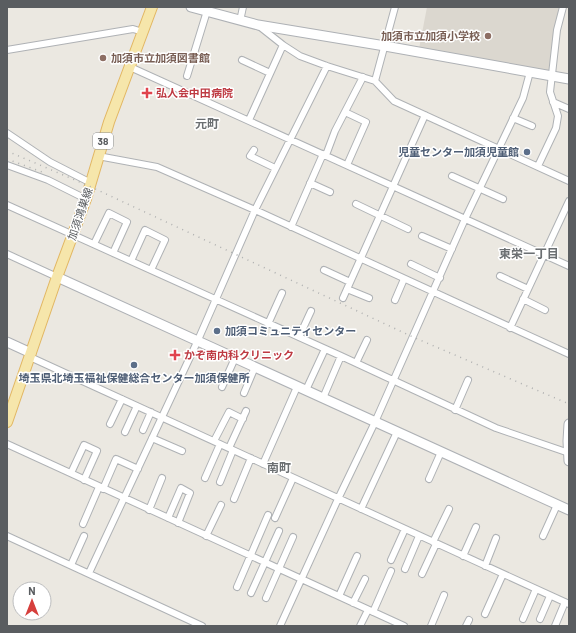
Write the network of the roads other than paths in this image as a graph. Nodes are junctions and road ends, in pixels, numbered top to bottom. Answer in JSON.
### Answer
{"nodes":[{"id":1,"x":152,"y":7,"type":"edge"},
{"id":2,"x":191,"y":7,"type":"edge"},
{"id":3,"x":243,"y":7,"type":"edge"},
{"id":4,"x":395,"y":7,"type":"edge"},
{"id":5,"x":563,"y":7,"type":"edge"},
{"id":6,"x":207,"y":12,"type":"junction"},
{"id":7,"x":240,"y":20,"type":"junction"},
{"id":8,"x":258,"y":25,"type":"junction"},
{"id":9,"x":143,"y":32,"type":"junction"},
{"id":10,"x":283,"y":45,"type":"junction"},
{"id":11,"x":385,"y":46,"type":"junction"},
{"id":12,"x":7,"y":50,"type":"edge"},
{"id":13,"x":242,"y":60,"type":"dead end"},
{"id":14,"x":327,"y":66,"type":"junction"},
{"id":15,"x":130,"y":67,"type":"junction"},
{"id":16,"x":530,"y":72,"type":"junction"},
{"id":17,"x":270,"y":73,"type":"junction"},
{"id":18,"x":187,"y":76,"type":"dead end"},
{"id":19,"x":552,"y":76,"type":"junction"},
{"id":20,"x":363,"y":77,"type":"junction"},
{"id":21,"x":569,"y":79,"type":"edge"},
{"id":22,"x":375,"y":81,"type":"junction"},
{"id":23,"x":553,"y":102,"type":"junction"},
{"id":24,"x":569,"y":109,"type":"edge"},
{"id":25,"x":345,"y":112,"type":"junction"},
{"id":26,"x":425,"y":115,"type":"junction"},
{"id":27,"x":513,"y":118,"type":"junction"},
{"id":28,"x":249,"y":120,"type":"junction"},
{"id":29,"x":532,"y":126,"type":"dead end"},
{"id":30,"x":7,"y":133,"type":"edge"},
{"id":31,"x":290,"y":138,"type":"junction"},
{"id":32,"x":499,"y":148,"type":"junction"},
{"id":33,"x":254,"y":150,"type":"dead end"},
{"id":34,"x":325,"y":154,"type":"junction"},
{"id":35,"x":98,"y":156,"type":"junction"},
{"id":36,"x":7,"y":165,"type":"edge"},
{"id":37,"x":347,"y":165,"type":"junction"},
{"id":38,"x":538,"y":166,"type":"junction"},
{"id":39,"x":276,"y":168,"type":"junction"},
{"id":40,"x":452,"y":176,"type":"dead end"},
{"id":41,"x":569,"y":181,"type":"edge"},
{"id":42,"x":91,"y":183,"type":"junction"},
{"id":43,"x":310,"y":183,"type":"junction"},
{"id":44,"x":393,"y":186,"type":"junction"},
{"id":45,"x":480,"y":188,"type":"junction"},
{"id":46,"x":330,"y":192,"type":"dead end"},
{"id":47,"x":86,"y":199,"type":"junction"},
{"id":48,"x":503,"y":199,"type":"dead end"},
{"id":49,"x":569,"y":201,"type":"edge"},
{"id":50,"x":356,"y":204,"type":"dead end"},
{"id":51,"x":7,"y":205,"type":"edge"},
{"id":52,"x":255,"y":210,"type":"junction"},
{"id":53,"x":379,"y":216,"type":"junction"},
{"id":54,"x":465,"y":219,"type":"junction"},
{"id":55,"x":291,"y":227,"type":"junction"},
{"id":56,"x":408,"y":229,"type":"dead end"},
{"id":57,"x":73,"y":235,"type":"junction"},
{"id":58,"x":422,"y":236,"type":"dead end"},
{"id":59,"x":94,"y":244,"type":"junction"},
{"id":60,"x":452,"y":249,"type":"junction"},
{"id":61,"x":113,"y":253,"type":"junction"},
{"id":62,"x":7,"y":254,"type":"edge"},
{"id":63,"x":544,"y":255,"type":"junction"},
{"id":64,"x":360,"y":258,"type":"junction"},
{"id":65,"x":131,"y":261,"type":"junction"},
{"id":66,"x":411,"y":264,"type":"dead end"},
{"id":67,"x":569,"y":266,"type":"edge"},
{"id":68,"x":151,"y":270,"type":"junction"},
{"id":69,"x":324,"y":270,"type":"dead end"},
{"id":70,"x":500,"y":276,"type":"dead end"},
{"id":71,"x":57,"y":277,"type":"junction"},
{"id":72,"x":440,"y":278,"type":"junction"},
{"id":73,"x":404,"y":279,"type":"junction"},
{"id":74,"x":350,"y":282,"type":"junction"},
{"id":75,"x":347,"y":289,"type":"junction"},
{"id":76,"x":528,"y":289,"type":"junction"},
{"id":77,"x":282,"y":293,"type":"dead end"},
{"id":78,"x":434,"y":293,"type":"junction"},
{"id":79,"x":343,"y":298,"type":"dead end"},
{"id":80,"x":369,"y":298,"type":"dead end"},
{"id":81,"x":216,"y":299,"type":"junction"},
{"id":82,"x":524,"y":299,"type":"junction"},
{"id":83,"x":395,"y":300,"type":"dead end"},
{"id":84,"x":545,"y":310,"type":"dead end"},
{"id":85,"x":311,"y":311,"type":"dead end"},
{"id":86,"x":268,"y":324,"type":"junction"},
{"id":87,"x":510,"y":328,"type":"junction"},
{"id":88,"x":299,"y":337,"type":"junction"},
{"id":89,"x":198,"y":340,"type":"junction"},
{"id":90,"x":367,"y":340,"type":"dead end"},
{"id":91,"x":7,"y":342,"type":"edge"},
{"id":92,"x":325,"y":349,"type":"junction"},
{"id":93,"x":569,"y":354,"type":"edge"},
{"id":94,"x":31,"y":355,"type":"junction"},
{"id":95,"x":341,"y":356,"type":"junction"},
{"id":96,"x":235,"y":358,"type":"junction"},
{"id":97,"x":356,"y":363,"type":"junction"},
{"id":98,"x":255,"y":367,"type":"junction"},
{"id":99,"x":468,"y":380,"type":"dead end"},
{"id":100,"x":393,"y":381,"type":"junction"},
{"id":101,"x":222,"y":387,"type":"dead end"},
{"id":102,"x":301,"y":388,"type":"junction"},
{"id":103,"x":244,"y":393,"type":"dead end"},
{"id":104,"x":323,"y":398,"type":"junction"},
{"id":105,"x":122,"y":399,"type":"junction"},
{"id":106,"x":137,"y":406,"type":"junction"},
{"id":107,"x":455,"y":410,"type":"junction"},
{"id":108,"x":246,"y":411,"type":"dead end"},
{"id":109,"x":151,"y":412,"type":"junction"},
{"id":110,"x":162,"y":417,"type":"junction"},
{"id":111,"x":243,"y":419,"type":"junction"},
{"id":112,"x":7,"y":422,"type":"edge"},
{"id":113,"x":375,"y":422,"type":"junction"},
{"id":114,"x":110,"y":424,"type":"dead end"},
{"id":115,"x":569,"y":424,"type":"edge"},
{"id":116,"x":143,"y":430,"type":"dead end"},
{"id":117,"x":125,"y":432,"type":"dead end"},
{"id":118,"x":397,"y":432,"type":"junction"},
{"id":119,"x":152,"y":438,"type":"junction"},
{"id":120,"x":217,"y":443,"type":"junction"},
{"id":121,"x":7,"y":444,"type":"edge"},
{"id":122,"x":231,"y":449,"type":"junction"},
{"id":123,"x":182,"y":451,"type":"dead end"},
{"id":124,"x":441,"y":452,"type":"junction"},
{"id":125,"x":569,"y":456,"type":"edge"},
{"id":126,"x":251,"y":458,"type":"junction"},
{"id":127,"x":263,"y":464,"type":"junction"},
{"id":128,"x":138,"y":469,"type":"junction"},
{"id":129,"x":71,"y":474,"type":"junction"},
{"id":130,"x":162,"y":478,"type":"dead end"},
{"id":131,"x":205,"y":478,"type":"dead end"},
{"id":132,"x":293,"y":478,"type":"junction"},
{"id":133,"x":429,"y":479,"type":"dead end"},
{"id":134,"x":84,"y":480,"type":"junction"},
{"id":135,"x":220,"y":482,"type":"dead end"},
{"id":136,"x":101,"y":488,"type":"junction"},
{"id":137,"x":124,"y":498,"type":"junction"},
{"id":138,"x":234,"y":499,"type":"dead end"},
{"id":139,"x":338,"y":499,"type":"junction"},
{"id":140,"x":221,"y":505,"type":"dead end"},
{"id":141,"x":557,"y":505,"type":"junction"},
{"id":142,"x":361,"y":509,"type":"junction"},
{"id":143,"x":449,"y":509,"type":"dead end"},
{"id":144,"x":149,"y":510,"type":"junction"},
{"id":145,"x":569,"y":510,"type":"edge"},
{"id":146,"x":268,"y":515,"type":"dead end"},
{"id":147,"x":168,"y":518,"type":"junction"},
{"id":148,"x":275,"y":518,"type":"dead end"},
{"id":149,"x":178,"y":523,"type":"junction"},
{"id":150,"x":82,"y":524,"type":"dead end"},
{"id":151,"x":476,"y":527,"type":"dead end"},
{"id":152,"x":405,"y":529,"type":"junction"},
{"id":153,"x":279,"y":531,"type":"dead end"},
{"id":154,"x":7,"y":536,"type":"edge"},
{"id":155,"x":84,"y":536,"type":"dead end"},
{"id":156,"x":206,"y":536,"type":"junction"},
{"id":157,"x":420,"y":536,"type":"junction"},
{"id":158,"x":543,"y":536,"type":"dead end"},
{"id":159,"x":293,"y":537,"type":"dead end"},
{"id":160,"x":496,"y":538,"type":"dead end"},
{"id":161,"x":435,"y":543,"type":"junction"},
{"id":162,"x":250,"y":556,"type":"junction"},
{"id":163,"x":357,"y":556,"type":"dead end"},
{"id":164,"x":463,"y":556,"type":"junction"},
{"id":165,"x":391,"y":560,"type":"dead end"},
{"id":166,"x":264,"y":562,"type":"junction"},
{"id":167,"x":71,"y":565,"type":"junction"},
{"id":168,"x":485,"y":566,"type":"junction"},
{"id":169,"x":279,"y":569,"type":"junction"},
{"id":170,"x":405,"y":569,"type":"dead end"},
{"id":171,"x":391,"y":571,"type":"dead end"},
{"id":172,"x":89,"y":573,"type":"junction"},
{"id":173,"x":422,"y":574,"type":"dead end"},
{"id":174,"x":503,"y":574,"type":"junction"},
{"id":175,"x":301,"y":579,"type":"junction"},
{"id":176,"x":364,"y":579,"type":"dead end"},
{"id":177,"x":236,"y":586,"type":"dead end"},
{"id":178,"x":536,"y":589,"type":"junction"},
{"id":179,"x":251,"y":593,"type":"dead end"},
{"id":180,"x":444,"y":595,"type":"dead end"},
{"id":181,"x":339,"y":596,"type":"junction"},
{"id":182,"x":550,"y":596,"type":"junction"},
{"id":183,"x":266,"y":598,"type":"dead end"},
{"id":184,"x":353,"y":603,"type":"junction"},
{"id":185,"x":567,"y":603,"type":"edge"},
{"id":186,"x":371,"y":611,"type":"junction"},
{"id":187,"x":485,"y":614,"type":"dead end"},
{"id":188,"x":523,"y":619,"type":"dead end"},
{"id":189,"x":540,"y":619,"type":"dead end"},
{"id":190,"x":469,"y":620,"type":"dead end"},
{"id":191,"x":202,"y":626,"type":"edge"},
{"id":192,"x":280,"y":626,"type":"edge"},
{"id":193,"x":360,"y":626,"type":"edge"},
{"id":194,"x":403,"y":626,"type":"edge"},
{"id":195,"x":431,"y":626,"type":"edge"},
{"id":196,"x":466,"y":626,"type":"edge"},
{"id":197,"x":555,"y":626,"type":"edge"}],
"edges":[{"from":1,"to":9,"type":"main road","name":"加須鴻巣線","number":"38"},
{"from":2,"to":6,"type":"street"},
{"from":3,"to":7,"type":"street"},
{"from":4,"to":11,"type":"street"},
{"from":5,"to":19,"type":"street"},
{"from":6,"to":7,"type":"street"},
{"from":6,"to":18,"type":"street"},
{"from":7,"to":8,"type":"street"},
{"from":8,"to":10,"type":"street"},
{"from":8,"to":11,"type":"street"},
{"from":9,"to":12,"type":"street"},
{"from":9,"to":15,"type":"main road","name":"加須鴻巣線","number":"38"},
{"from":10,"to":14,"type":"street"},
{"from":10,"to":17,"type":"street"},
{"from":11,"to":16,"type":"street"},
{"from":11,"to":22,"type":"street"},
{"from":13,"to":17,"type":"street"},
{"from":14,"to":20,"type":"street"},
{"from":14,"to":31,"type":"street"},
{"from":15,"to":28,"type":"street"},
{"from":15,"to":35,"type":"main road","name":"加須鴻巣線","number":"38"},
{"from":16,"to":19,"type":"street"},
{"from":16,"to":27,"type":"street"},
{"from":17,"to":28,"type":"street"},
{"from":19,"to":21,"type":"street"},
{"from":19,"to":23,"type":"street"},
{"from":20,"to":22,"type":"street"},
{"from":20,"to":25,"type":"street"},
{"from":22,"to":26,"type":"street"},
{"from":23,"to":24,"type":"street"},
{"from":23,"to":38,"type":"street"},
{"from":25,"to":34,"type":"street"},
{"from":25,"to":37,"type":"street"},
{"from":26,"to":32,"type":"street"},
{"from":26,"to":44,"type":"street"},
{"from":27,"to":29,"type":"street"},
{"from":27,"to":32,"type":"street"},
{"from":28,"to":31,"type":"street"},
{"from":30,"to":42,"type":"street"},
{"from":31,"to":34,"type":"street"},
{"from":31,"to":39,"type":"street"},
{"from":32,"to":38,"type":"street"},
{"from":32,"to":45,"type":"street"},
{"from":33,"to":39,"type":"street"},
{"from":34,"to":37,"type":"street"},
{"from":34,"to":43,"type":"street"},
{"from":35,"to":42,"type":"main road","name":"加須鴻巣線","number":"38"},
{"from":35,"to":52,"type":"street"},
{"from":36,"to":47,"type":"street"},
{"from":37,"to":44,"type":"street"},
{"from":38,"to":41,"type":"street"},
{"from":39,"to":52,"type":"street"},
{"from":40,"to":45,"type":"street"},
{"from":42,"to":47,"type":"main road","name":"加須鴻巣線","number":"38"},
{"from":43,"to":46,"type":"street"},
{"from":43,"to":55,"type":"street"},
{"from":44,"to":53,"type":"street"},
{"from":44,"to":54,"type":"street"},
{"from":45,"to":48,"type":"street"},
{"from":45,"to":54,"type":"street"},
{"from":47,"to":57,"type":"main road","name":"加須鴻巣線","number":"38"},
{"from":49,"to":63,"type":"street"},
{"from":50,"to":53,"type":"street"},
{"from":51,"to":57,"type":"street"},
{"from":52,"to":55,"type":"street"},
{"from":52,"to":81,"type":"street"},
{"from":53,"to":56,"type":"street"},
{"from":53,"to":64,"type":"street"},
{"from":54,"to":60,"type":"street"},
{"from":54,"to":63,"type":"street"},
{"from":55,"to":64,"type":"street"},
{"from":57,"to":59,"type":"street"},
{"from":57,"to":71,"type":"main road","name":"加須鴻巣線","number":"38"},
{"from":58,"to":60,"type":"street"},
{"from":59,"to":61,"type":"street"},
{"from":59,"to":61,"type":"street"},
{"from":60,"to":72,"type":"street"},
{"from":61,"to":65,"type":"street"},
{"from":62,"to":71,"type":"street"},
{"from":63,"to":67,"type":"street"},
{"from":63,"to":76,"type":"street"},
{"from":64,"to":73,"type":"street"},
{"from":64,"to":74,"type":"street"},
{"from":65,"to":68,"type":"street"},
{"from":65,"to":68,"type":"street"},
{"from":66,"to":72,"type":"street"},
{"from":68,"to":81,"type":"street"},
{"from":69,"to":74,"type":"street"},
{"from":70,"to":76,"type":"street"},
{"from":71,"to":89,"type":"street"},
{"from":71,"to":94,"type":"main road","name":"加須鴻巣線","number":"38"},
{"from":72,"to":78,"type":"street"},
{"from":73,"to":78,"type":"street"},
{"from":73,"to":83,"type":"street"},
{"from":74,"to":75,"type":"street"},
{"from":75,"to":79,"type":"street"},
{"from":75,"to":80,"type":"street"},
{"from":76,"to":82,"type":"street"},
{"from":77,"to":86,"type":"street"},
{"from":78,"to":87,"type":"street"},
{"from":78,"to":100,"type":"street"},
{"from":81,"to":86,"type":"street"},
{"from":81,"to":89,"type":"street"},
{"from":82,"to":84,"type":"street"},
{"from":82,"to":87,"type":"street"},
{"from":85,"to":88,"type":"street"},
{"from":86,"to":88,"type":"street"},
{"from":87,"to":93,"type":"street"},
{"from":88,"to":92,"type":"street"},
{"from":89,"to":96,"type":"street"},
{"from":89,"to":110,"type":"street"},
{"from":90,"to":97,"type":"street"},
{"from":91,"to":94,"type":"street"},
{"from":92,"to":95,"type":"street"},
{"from":92,"to":102,"type":"street"},
{"from":94,"to":105,"type":"street"},
{"from":94,"to":112,"type":"main road","name":"加須鴻巣線","number":"38"},
{"from":95,"to":97,"type":"street"},
{"from":95,"to":104,"type":"street"},
{"from":96,"to":98,"type":"street"},
{"from":96,"to":101,"type":"street"},
{"from":97,"to":100,"type":"street"},
{"from":98,"to":102,"type":"street"},
{"from":98,"to":103,"type":"street"},
{"from":99,"to":107,"type":"street"},
{"from":100,"to":107,"type":"street"},
{"from":100,"to":113,"type":"street"},
{"from":102,"to":104,"type":"street"},
{"from":102,"to":127,"type":"street"},
{"from":104,"to":113,"type":"street"},
{"from":105,"to":106,"type":"street"},
{"from":105,"to":114,"type":"street"},
{"from":106,"to":109,"type":"street"},
{"from":106,"to":117,"type":"street"},
{"from":107,"to":125,"type":"street"},
{"from":108,"to":111,"type":"street"},
{"from":109,"to":110,"type":"street"},
{"from":109,"to":116,"type":"street"},
{"from":110,"to":119,"type":"street"},
{"from":110,"to":120,"type":"street"},
{"from":111,"to":120,"type":"street"},
{"from":111,"to":122,"type":"street"},
{"from":113,"to":118,"type":"street"},
{"from":113,"to":139,"type":"street"},
{"from":115,"to":125,"type":"street"},
{"from":118,"to":124,"type":"street"},
{"from":118,"to":142,"type":"street"},
{"from":119,"to":123,"type":"street"},
{"from":119,"to":128,"type":"street"},
{"from":120,"to":122,"type":"street"},
{"from":120,"to":131,"type":"street"},
{"from":121,"to":129,"type":"street"},
{"from":122,"to":126,"type":"street"},
{"from":122,"to":135,"type":"street"},
{"from":124,"to":133,"type":"street"},
{"from":124,"to":141,"type":"street"},
{"from":126,"to":127,"type":"street"},
{"from":126,"to":138,"type":"street"},
{"from":127,"to":132,"type":"street"},
{"from":128,"to":136,"type":"street"},
{"from":128,"to":137,"type":"street"},
{"from":129,"to":134,"type":"street"},
{"from":129,"to":134,"type":"street"},
{"from":130,"to":144,"type":"street"},
{"from":132,"to":139,"type":"street"},
{"from":132,"to":148,"type":"street"},
{"from":134,"to":136,"type":"street"},
{"from":136,"to":137,"type":"street"},
{"from":136,"to":150,"type":"street"},
{"from":137,"to":144,"type":"street"},
{"from":137,"to":172,"type":"street"},
{"from":139,"to":142,"type":"street"},
{"from":139,"to":175,"type":"street"},
{"from":140,"to":156,"type":"street"},
{"from":141,"to":145,"type":"street"},
{"from":141,"to":158,"type":"street"},
{"from":142,"to":152,"type":"street"},
{"from":143,"to":161,"type":"street"},
{"from":144,"to":147,"type":"street"},
{"from":146,"to":162,"type":"street"},
{"from":147,"to":149,"type":"street"},
{"from":147,"to":149,"type":"street"},
{"from":149,"to":156,"type":"street"},
{"from":151,"to":164,"type":"street"},
{"from":152,"to":157,"type":"street"},
{"from":152,"to":165,"type":"street"},
{"from":153,"to":166,"type":"street"},
{"from":154,"to":167,"type":"street"},
{"from":155,"to":167,"type":"street"},
{"from":156,"to":162,"type":"street"},
{"from":157,"to":161,"type":"street"},
{"from":157,"to":170,"type":"street"},
{"from":159,"to":169,"type":"street"},
{"from":160,"to":168,"type":"street"},
{"from":161,"to":164,"type":"street"},
{"from":161,"to":173,"type":"street"},
{"from":162,"to":166,"type":"street"},
{"from":162,"to":177,"type":"street"},
{"from":163,"to":181,"type":"street"},
{"from":164,"to":168,"type":"street"},
{"from":166,"to":169,"type":"street"},
{"from":166,"to":179,"type":"street"},
{"from":167,"to":172,"type":"street"},
{"from":168,"to":174,"type":"street"},
{"from":169,"to":175,"type":"street"},
{"from":169,"to":183,"type":"street"},
{"from":171,"to":186,"type":"street"},
{"from":172,"to":191,"type":"street"},
{"from":174,"to":178,"type":"street"},
{"from":174,"to":187,"type":"street"},
{"from":175,"to":181,"type":"street"},
{"from":175,"to":192,"type":"street"},
{"from":176,"to":184,"type":"street"},
{"from":178,"to":182,"type":"street"},
{"from":178,"to":188,"type":"street"},
{"from":180,"to":195,"type":"street"},
{"from":181,"to":184,"type":"street"},
{"from":182,"to":185,"type":"street"},
{"from":182,"to":189,"type":"street"},
{"from":184,"to":186,"type":"street"},
{"from":185,"to":197,"type":"street"},
{"from":186,"to":193,"type":"street"},
{"from":186,"to":194,"type":"street"},
{"from":190,"to":196,"type":"street"}]}
